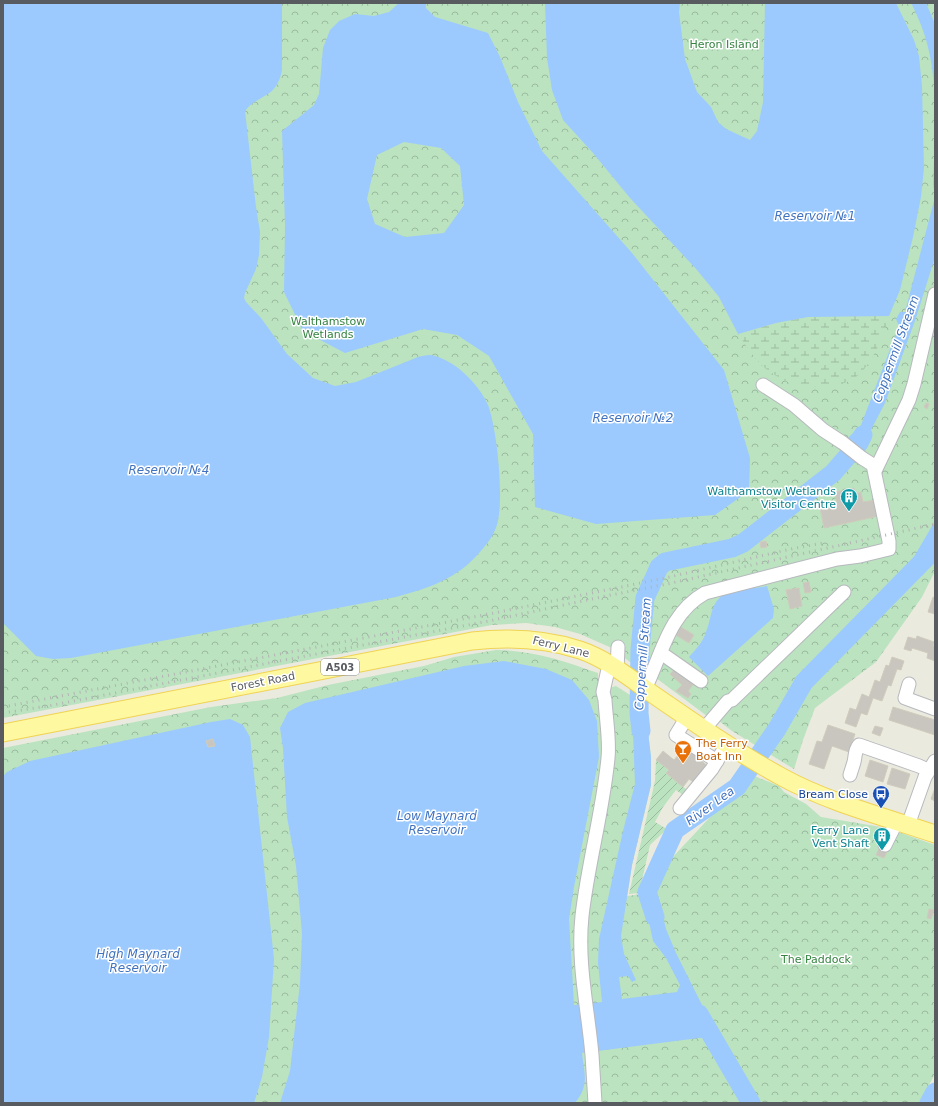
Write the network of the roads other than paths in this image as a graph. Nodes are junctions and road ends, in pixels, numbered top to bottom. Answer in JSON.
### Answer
{"nodes":[{"id":1,"x":935,"y":294,"type":"edge"},
{"id":2,"x":763,"y":385,"type":"dead end"},
{"id":3,"x":875,"y":471,"type":"junction"},
{"id":4,"x":844,"y":592,"type":"dead end"},
{"id":5,"x":524,"y":638,"type":"joint"},
{"id":6,"x":618,"y":647,"type":"dead end"},
{"id":7,"x":661,"y":653,"type":"junction"},
{"id":8,"x":618,"y":671,"type":"junction"},
{"id":9,"x":701,"y":681,"type":"dead end"},
{"id":10,"x":909,"y":684,"type":"dead end"},
{"id":11,"x":650,"y":687,"type":"junction"},
{"id":12,"x":935,"y":709,"type":"edge"},
{"id":13,"x":687,"y":717,"type":"junction"},
{"id":14,"x":704,"y":729,"type":"junction"},
{"id":15,"x":3,"y":733,"type":"edge"},
{"id":16,"x":726,"y":744,"type":"junction"},
{"id":17,"x":717,"y":761,"type":"junction"},
{"id":18,"x":932,"y":767,"type":"edge"},
{"id":19,"x":850,"y":775,"type":"dead end"},
{"id":20,"x":680,"y":808,"type":"dead end"},
{"id":21,"x":903,"y":823,"type":"junction"},
{"id":22,"x":935,"y":834,"type":"edge"},
{"id":23,"x":885,"y":845,"type":"dead end"},
{"id":24,"x":595,"y":1103,"type":"edge"}],
"edges":[{"from":1,"to":3,"type":"street"},
{"from":2,"to":3,"type":"street"},
{"from":3,"to":7,"type":"street"},
{"from":4,"to":14,"type":"street"},
{"from":5,"to":8,"type":"main road","name":"Ferry Lane","number":"A503"},
{"from":5,"to":15,"type":"main road","name":"Forest Road","number":"A503"},
{"from":6,"to":8,"type":"street"},
{"from":7,"to":9,"type":"street"},
{"from":7,"to":11,"type":"street"},
{"from":8,"to":11,"type":"main road","name":"Ferry Lane","number":"A503"},
{"from":8,"to":24,"type":"street"},
{"from":10,"to":12,"type":"street"},
{"from":11,"to":13,"type":"main road","name":"Ferry Lane","number":"A503"},
{"from":13,"to":14,"type":"main road","name":"Ferry Lane","number":"A503"},
{"from":13,"to":17,"type":"street"},
{"from":14,"to":16,"type":"main road","name":"Ferry Lane","number":"A503"},
{"from":16,"to":17,"type":"street"},
{"from":16,"to":21,"type":"main road","name":"Ferry Lane","number":"A503"},
{"from":17,"to":20,"type":"street"},
{"from":18,"to":19,"type":"street"},
{"from":18,"to":21,"type":"street"},
{"from":21,"to":22,"type":"main road","name":"Ferry Lane","number":"A503"},
{"from":21,"to":23,"type":"street"}]}
